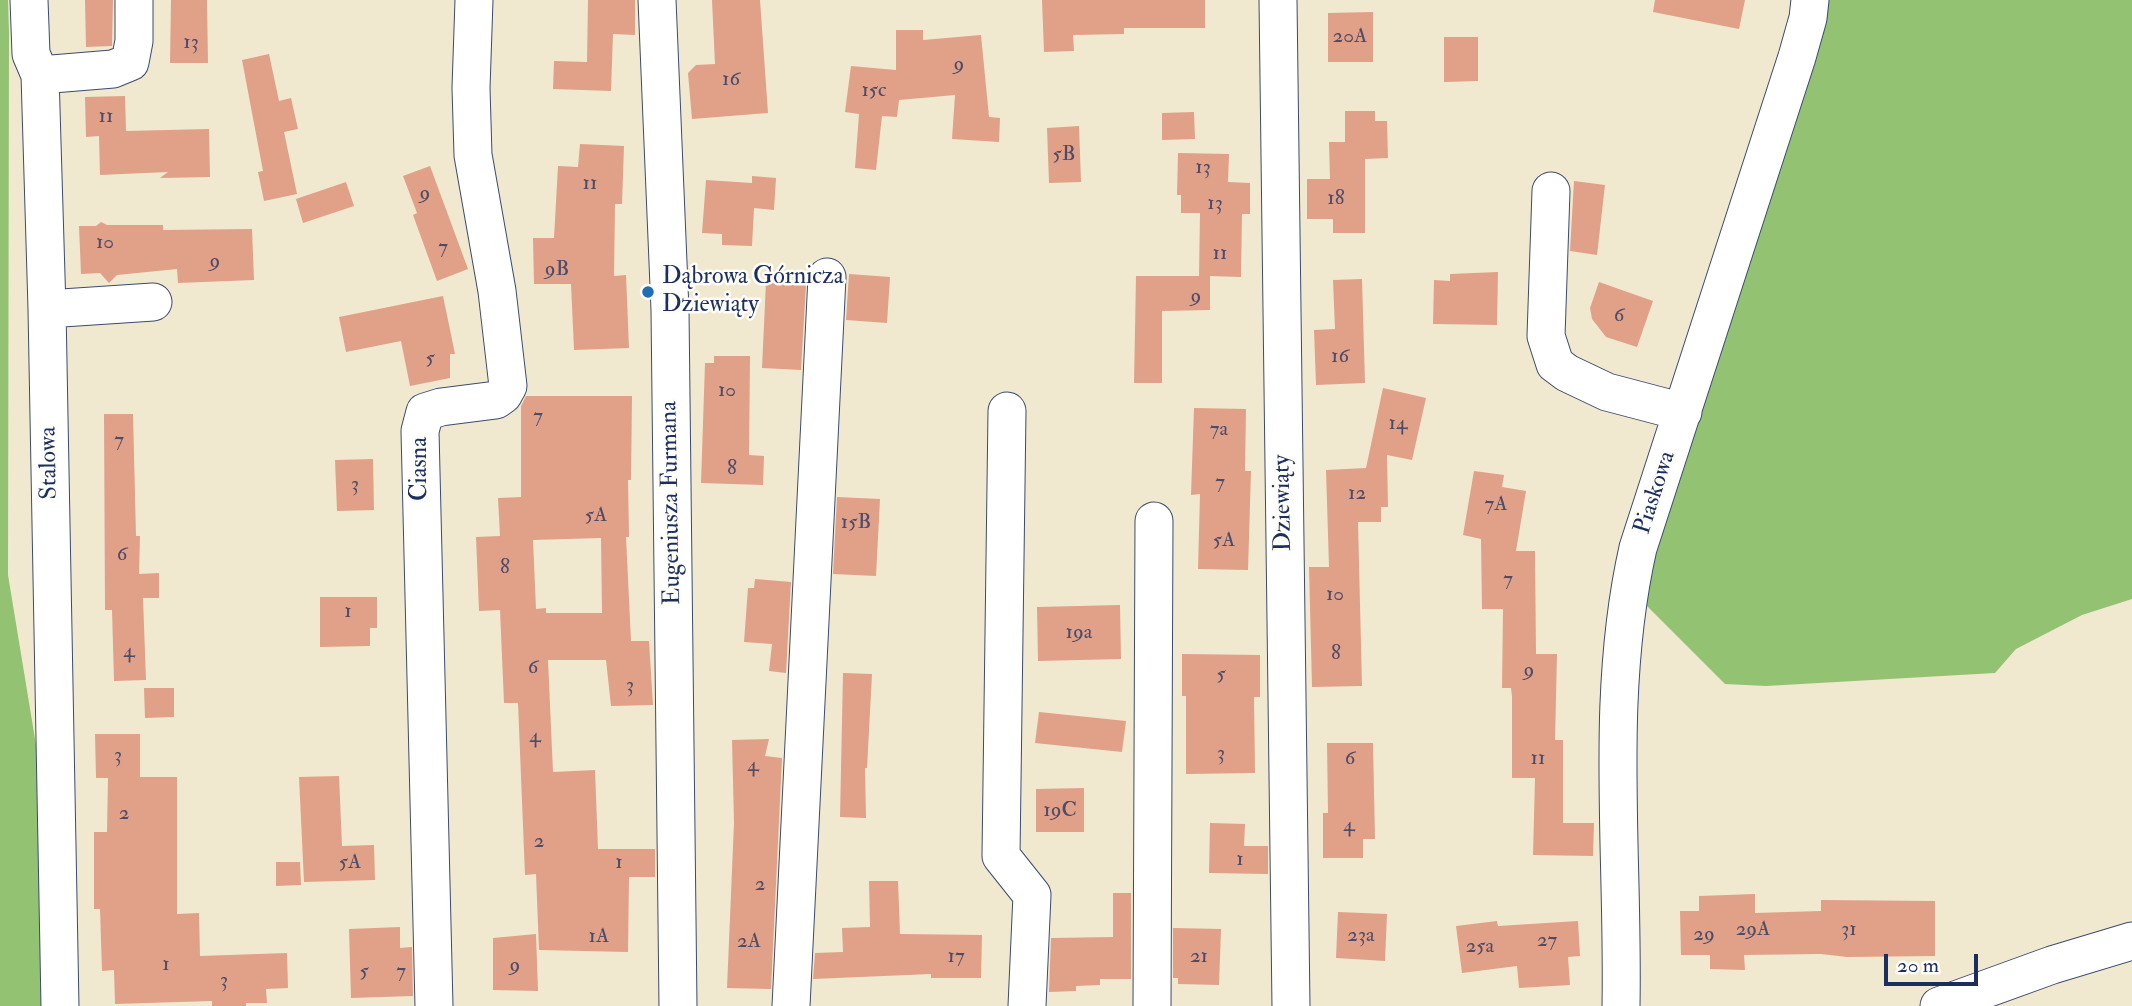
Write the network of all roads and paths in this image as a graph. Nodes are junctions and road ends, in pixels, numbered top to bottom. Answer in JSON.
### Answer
{"nodes":[{"id":1,"x":29,"y":0,"type":"edge"},
{"id":2,"x":134,"y":0,"type":"edge"},
{"id":3,"x":474,"y":0,"type":"edge"},
{"id":4,"x":657,"y":0,"type":"edge"},
{"id":5,"x":1278,"y":0,"type":"edge"},
{"id":6,"x":1810,"y":0,"type":"edge"},
{"id":7,"x":40,"y":75,"type":"junction"},
{"id":8,"x":1551,"y":191,"type":"dead end"},
{"id":9,"x":827,"y":277,"type":"dead end"},
{"id":10,"x":153,"y":302,"type":"dead end"},
{"id":11,"x":47,"y":309,"type":"junction"},
{"id":12,"x":1007,"y":411,"type":"dead end"},
{"id":13,"x":1683,"y":412,"type":"junction"},
{"id":14,"x":1154,"y":521,"type":"dead end"},
{"id":15,"x":2132,"y":941,"type":"edge"},
{"id":16,"x":60,"y":1006,"type":"edge"},
{"id":17,"x":434,"y":1006,"type":"edge"},
{"id":18,"x":678,"y":1006,"type":"edge"},
{"id":19,"x":791,"y":1006,"type":"edge"},
{"id":20,"x":1027,"y":1006,"type":"edge"},
{"id":21,"x":1152,"y":1006,"type":"edge"},
{"id":22,"x":1291,"y":1006,"type":"edge"},
{"id":23,"x":1621,"y":1006,"type":"edge"},
{"id":24,"x":1938,"y":1006,"type":"edge"}],
"edges":[{"from":1,"to":7,"type":"street","name":"Stalowa"},
{"from":2,"to":7,"type":"street"},
{"from":3,"to":17,"type":"street","name":"Ciasna"},
{"from":4,"to":18,"type":"street","name":"Eugeniusza Furmana"},
{"from":5,"to":22,"type":"street","name":"Dziewiąty"},
{"from":6,"to":13,"type":"street","name":"Piaskowa"},
{"from":7,"to":11,"type":"street","name":"Stalowa"},
{"from":8,"to":13,"type":"street"},
{"from":9,"to":19,"type":"street"},
{"from":10,"to":11,"type":"street"},
{"from":11,"to":16,"type":"street","name":"Stalowa"},
{"from":12,"to":20,"type":"street"},
{"from":13,"to":23,"type":"street","name":"Piaskowa"},
{"from":14,"to":21,"type":"street"},
{"from":15,"to":24,"type":"street"}]}
